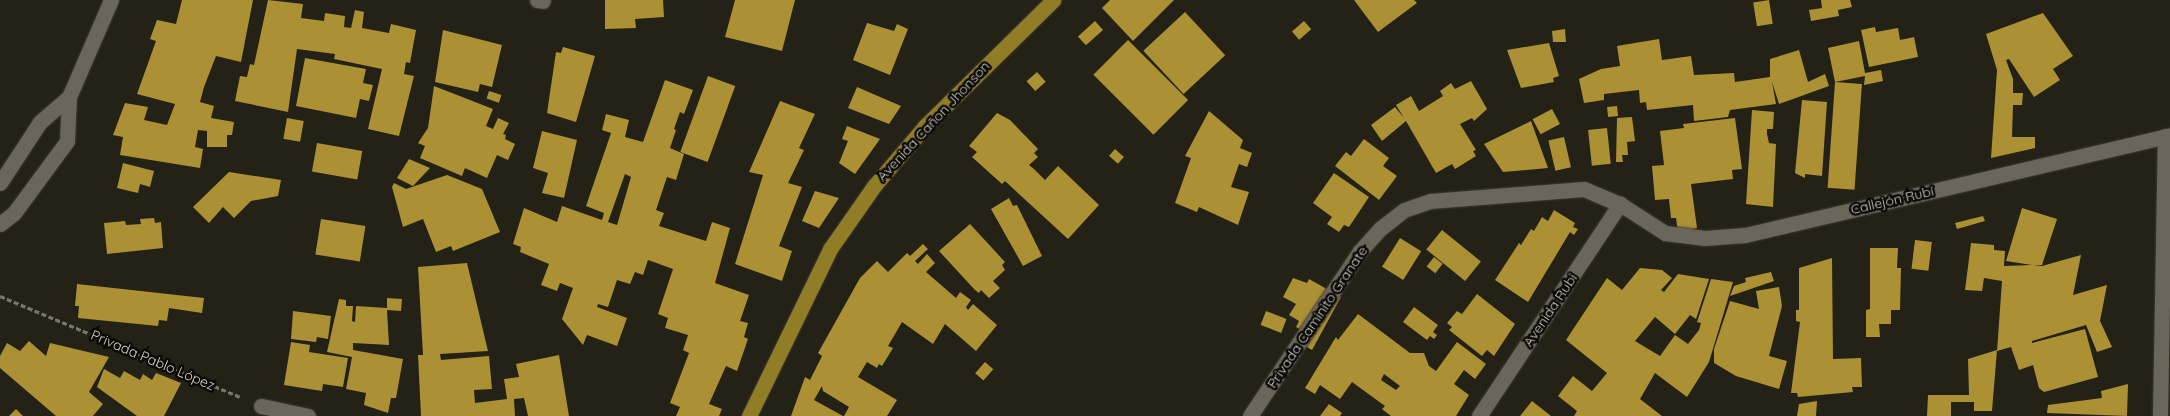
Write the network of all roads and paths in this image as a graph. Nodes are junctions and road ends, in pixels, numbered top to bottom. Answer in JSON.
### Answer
{"nodes":[{"id":1,"x":111,"y":0,"type":"edge"},
{"id":2,"x":1053,"y":0,"type":"edge"},
{"id":3,"x":69,"y":98,"type":"junction"},
{"id":4,"x":2167,"y":136,"type":"edge"},
{"id":5,"x":0,"y":183,"type":"edge"},
{"id":6,"x":1620,"y":204,"type":"junction"},
{"id":7,"x":0,"y":224,"type":"edge"},
{"id":8,"x":0,"y":296,"type":"edge"},
{"id":9,"x":261,"y":406,"type":"joint"},
{"id":10,"x":308,"y":416,"type":"edge"},
{"id":11,"x":749,"y":416,"type":"edge"},
{"id":12,"x":1250,"y":416,"type":"edge"},
{"id":13,"x":1479,"y":416,"type":"edge"},
{"id":14,"x":2160,"y":416,"type":"edge"}],
"edges":[{"from":1,"to":3,"type":"street"},
{"from":2,"to":11,"type":"main road","name":"Avenida Cañon Jhonson"},
{"from":3,"to":5,"type":"street"},
{"from":3,"to":7,"type":"street"},
{"from":4,"to":6,"type":"street","name":"Callejón Rubí"},
{"from":4,"to":14,"type":"street"},
{"from":6,"to":12,"type":"street","name":"Privada Caminito Granate"},
{"from":6,"to":13,"type":"street","name":"Avenida Rubi"},
{"from":8,"to":9,"type":"path","name":"Privada Pablo López"},
{"from":9,"to":10,"type":"street"}]}
